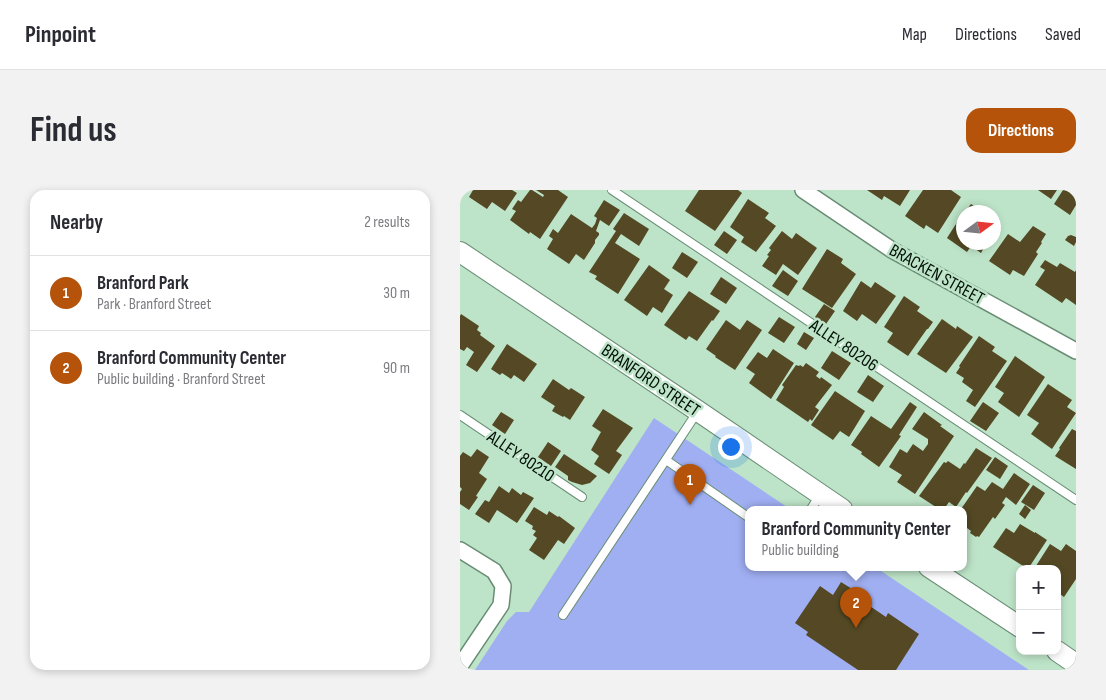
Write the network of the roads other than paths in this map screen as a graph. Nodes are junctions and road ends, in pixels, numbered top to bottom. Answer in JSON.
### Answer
{"nodes":[{"id":1,"x":612,"y":190,"type":"edge"},
{"id":2,"x":803,"y":190,"type":"edge"},
{"id":3,"x":460,"y":252,"type":"edge"},
{"id":4,"x":1076,"y":350,"type":"edge"},
{"id":5,"x":698,"y":411,"type":"junction"},
{"id":6,"x":460,"y":415,"type":"edge"},
{"id":7,"x":666,"y":460,"type":"junction"},
{"id":8,"x":582,"y":497,"type":"dead end"},
{"id":9,"x":1076,"y":500,"type":"edge"},
{"id":10,"x":816,"y":502,"type":"edge"},
{"id":11,"x":831,"y":506,"type":"edge"},
{"id":12,"x":745,"y":515,"type":"edge"},
{"id":13,"x":460,"y":550,"type":"edge"},
{"id":14,"x":935,"y":571,"type":"edge"},
{"id":15,"x":563,"y":615,"type":"dead end"},
{"id":16,"x":1016,"y":624,"type":"edge"},
{"id":17,"x":1061,"y":654,"type":"edge"},
{"id":18,"x":1076,"y":664,"type":"edge"},
{"id":19,"x":460,"y":666,"type":"edge"}],
"edges":[{"from":1,"to":9,"type":"lane","name":"ALLEY 80206"},
{"from":2,"to":4,"type":"street","name":"BRACKEN STREET"},
{"from":3,"to":5,"type":"main road","name":"BRANFORD STREET"},
{"from":5,"to":7,"type":"lane"},
{"from":5,"to":10,"type":"main road","name":"BRANFORD STREET"},
{"from":6,"to":8,"type":"lane","name":"ALLEY 80210"},
{"from":7,"to":12,"type":"lane"},
{"from":7,"to":15,"type":"lane"},
{"from":10,"to":11,"type":"main road","name":"BRANFORD STREET"},
{"from":13,"to":19,"type":"street"},
{"from":14,"to":16,"type":"main road"},
{"from":17,"to":18,"type":"main road"}]}
